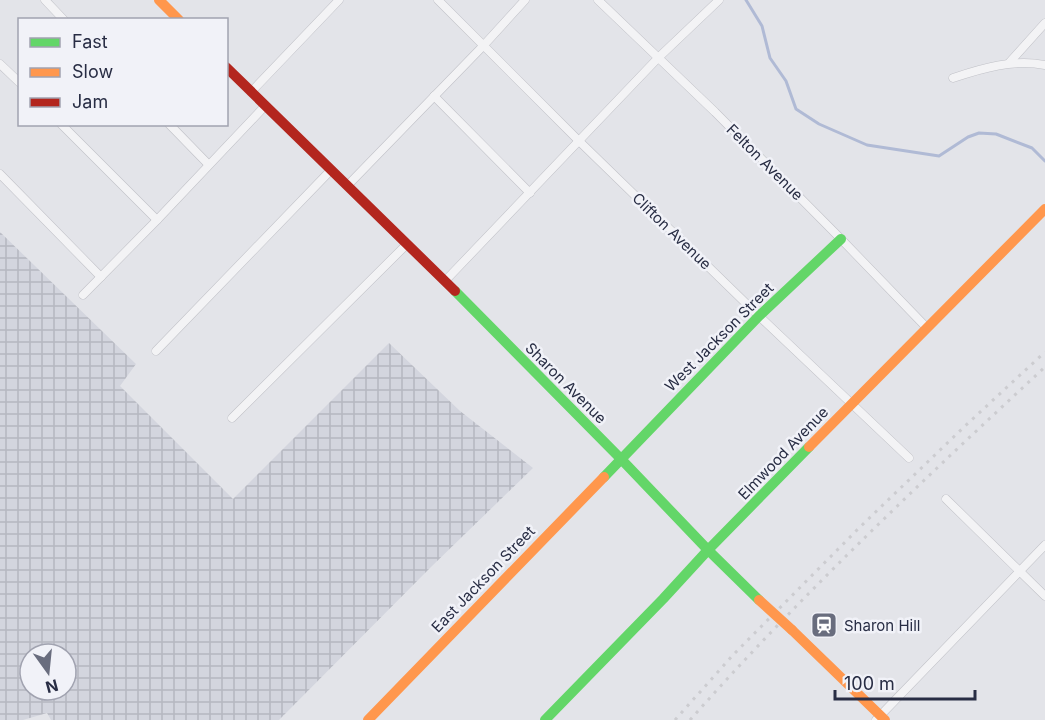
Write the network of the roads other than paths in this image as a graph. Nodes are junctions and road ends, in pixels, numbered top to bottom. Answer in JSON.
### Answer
{"nodes":[{"id":1,"x":45,"y":0,"type":"edge"},
{"id":2,"x":159,"y":0,"type":"edge"},
{"id":3,"x":339,"y":0,"type":"edge"},
{"id":4,"x":438,"y":0,"type":"edge"},
{"id":5,"x":525,"y":0,"type":"edge"},
{"id":6,"x":598,"y":0,"type":"edge"},
{"id":7,"x":719,"y":0,"type":"edge"},
{"id":8,"x":62,"y":18,"type":"edge"},
{"id":9,"x":176,"y":18,"type":"edge"},
{"id":10,"x":1045,"y":23,"type":"edge"},
{"id":11,"x":484,"y":45,"type":"junction"},
{"id":12,"x":658,"y":58,"type":"junction"},
{"id":13,"x":1009,"y":63,"type":"junction"},
{"id":14,"x":0,"y":64,"type":"edge"},
{"id":15,"x":1045,"y":65,"type":"edge"},
{"id":16,"x":228,"y":69,"type":"edge"},
{"id":17,"x":953,"y":78,"type":"dead end"},
{"id":18,"x":18,"y":81,"type":"edge"},
{"id":19,"x":251,"y":92,"type":"junction"},
{"id":20,"x":434,"y":96,"type":"junction"},
{"id":21,"x":265,"y":106,"type":"junction"},
{"id":22,"x":63,"y":126,"type":"edge"},
{"id":23,"x":171,"y":126,"type":"edge"},
{"id":24,"x":579,"y":141,"type":"junction"},
{"id":25,"x":208,"y":164,"type":"junction"},
{"id":26,"x":331,"y":170,"type":"junction"},
{"id":27,"x":0,"y":174,"type":"edge"},
{"id":28,"x":348,"y":185,"type":"junction"},
{"id":29,"x":530,"y":193,"type":"junction"},
{"id":30,"x":1045,"y":209,"type":"edge"},
{"id":31,"x":157,"y":220,"type":"junction"},
{"id":32,"x":841,"y":238,"type":"junction"},
{"id":33,"x":406,"y":245,"type":"junction"},
{"id":34,"x":101,"y":277,"type":"junction"},
{"id":35,"x":445,"y":281,"type":"junction"},
{"id":36,"x":84,"y":295,"type":"dead end"},
{"id":37,"x":759,"y":316,"type":"junction"},
{"id":38,"x":927,"y":328,"type":"junction"},
{"id":39,"x":156,"y":351,"type":"dead end"},
{"id":40,"x":851,"y":404,"type":"junction"},
{"id":41,"x":232,"y":418,"type":"dead end"},
{"id":42,"x":909,"y":458,"type":"dead end"},
{"id":43,"x":622,"y":460,"type":"junction"},
{"id":44,"x":946,"y":499,"type":"dead end"},
{"id":45,"x":1045,"y":545,"type":"edge"},
{"id":46,"x":708,"y":550,"type":"junction"},
{"id":47,"x":1020,"y":571,"type":"junction"},
{"id":48,"x":1045,"y":596,"type":"edge"},
{"id":49,"x":880,"y":719,"type":"edge"},
{"id":50,"x":368,"y":720,"type":"edge"},
{"id":51,"x":545,"y":720,"type":"edge"}],
"edges":[{"from":1,"to":8,"type":"street"},
{"from":2,"to":9,"type":"street"},
{"from":3,"to":19,"type":"street"},
{"from":4,"to":11,"type":"street","name":"Clifton Avenue"},
{"from":5,"to":11,"type":"street"},
{"from":6,"to":12,"type":"street","name":"Felton Avenue"},
{"from":7,"to":12,"type":"street"},
{"from":10,"to":13,"type":"street"},
{"from":11,"to":20,"type":"street"},
{"from":11,"to":24,"type":"street","name":"Clifton Avenue"},
{"from":12,"to":24,"type":"street"},
{"from":12,"to":32,"type":"street","name":"Felton Avenue"},
{"from":13,"to":15,"type":"street"},
{"from":13,"to":17,"type":"street"},
{"from":14,"to":18,"type":"street"},
{"from":16,"to":19,"type":"street","name":"Sharon Avenue"},
{"from":19,"to":21,"type":"street","name":"Sharon Avenue"},
{"from":20,"to":28,"type":"street"},
{"from":20,"to":29,"type":"street"},
{"from":21,"to":25,"type":"street"},
{"from":21,"to":26,"type":"street","name":"Sharon Avenue"},
{"from":22,"to":31,"type":"street"},
{"from":23,"to":25,"type":"street"},
{"from":24,"to":29,"type":"street"},
{"from":24,"to":37,"type":"street","name":"Clifton Avenue"},
{"from":25,"to":31,"type":"street"},
{"from":26,"to":28,"type":"street","name":"Sharon Avenue"},
{"from":26,"to":39,"type":"street"},
{"from":27,"to":34,"type":"street"},
{"from":28,"to":33,"type":"street","name":"Sharon Avenue"},
{"from":29,"to":35,"type":"street"},
{"from":30,"to":38,"type":"street","name":"Elmwood Avenue"},
{"from":31,"to":34,"type":"street"},
{"from":32,"to":37,"type":"street","name":"West Jackson Street"},
{"from":32,"to":38,"type":"street","name":"Felton Avenue"},
{"from":33,"to":35,"type":"street","name":"Sharon Avenue"},
{"from":33,"to":41,"type":"street"},
{"from":34,"to":36,"type":"street"},
{"from":35,"to":43,"type":"street","name":"Sharon Avenue"},
{"from":37,"to":40,"type":"street","name":"Clifton Avenue"},
{"from":37,"to":43,"type":"street","name":"West Jackson Street"},
{"from":38,"to":40,"type":"street","name":"Elmwood Avenue"},
{"from":40,"to":42,"type":"street","name":"Clifton Avenue"},
{"from":40,"to":46,"type":"street","name":"Elmwood Avenue"},
{"from":43,"to":46,"type":"street","name":"Sharon Avenue"},
{"from":43,"to":50,"type":"street","name":"East Jackson Street"},
{"from":44,"to":47,"type":"street"},
{"from":45,"to":47,"type":"street"},
{"from":46,"to":49,"type":"street","name":"Sharon Avenue","bridge":true},
{"from":46,"to":51,"type":"street","name":"Elmwood Avenue"},
{"from":47,"to":48,"type":"street"},
{"from":47,"to":49,"type":"street"}]}
